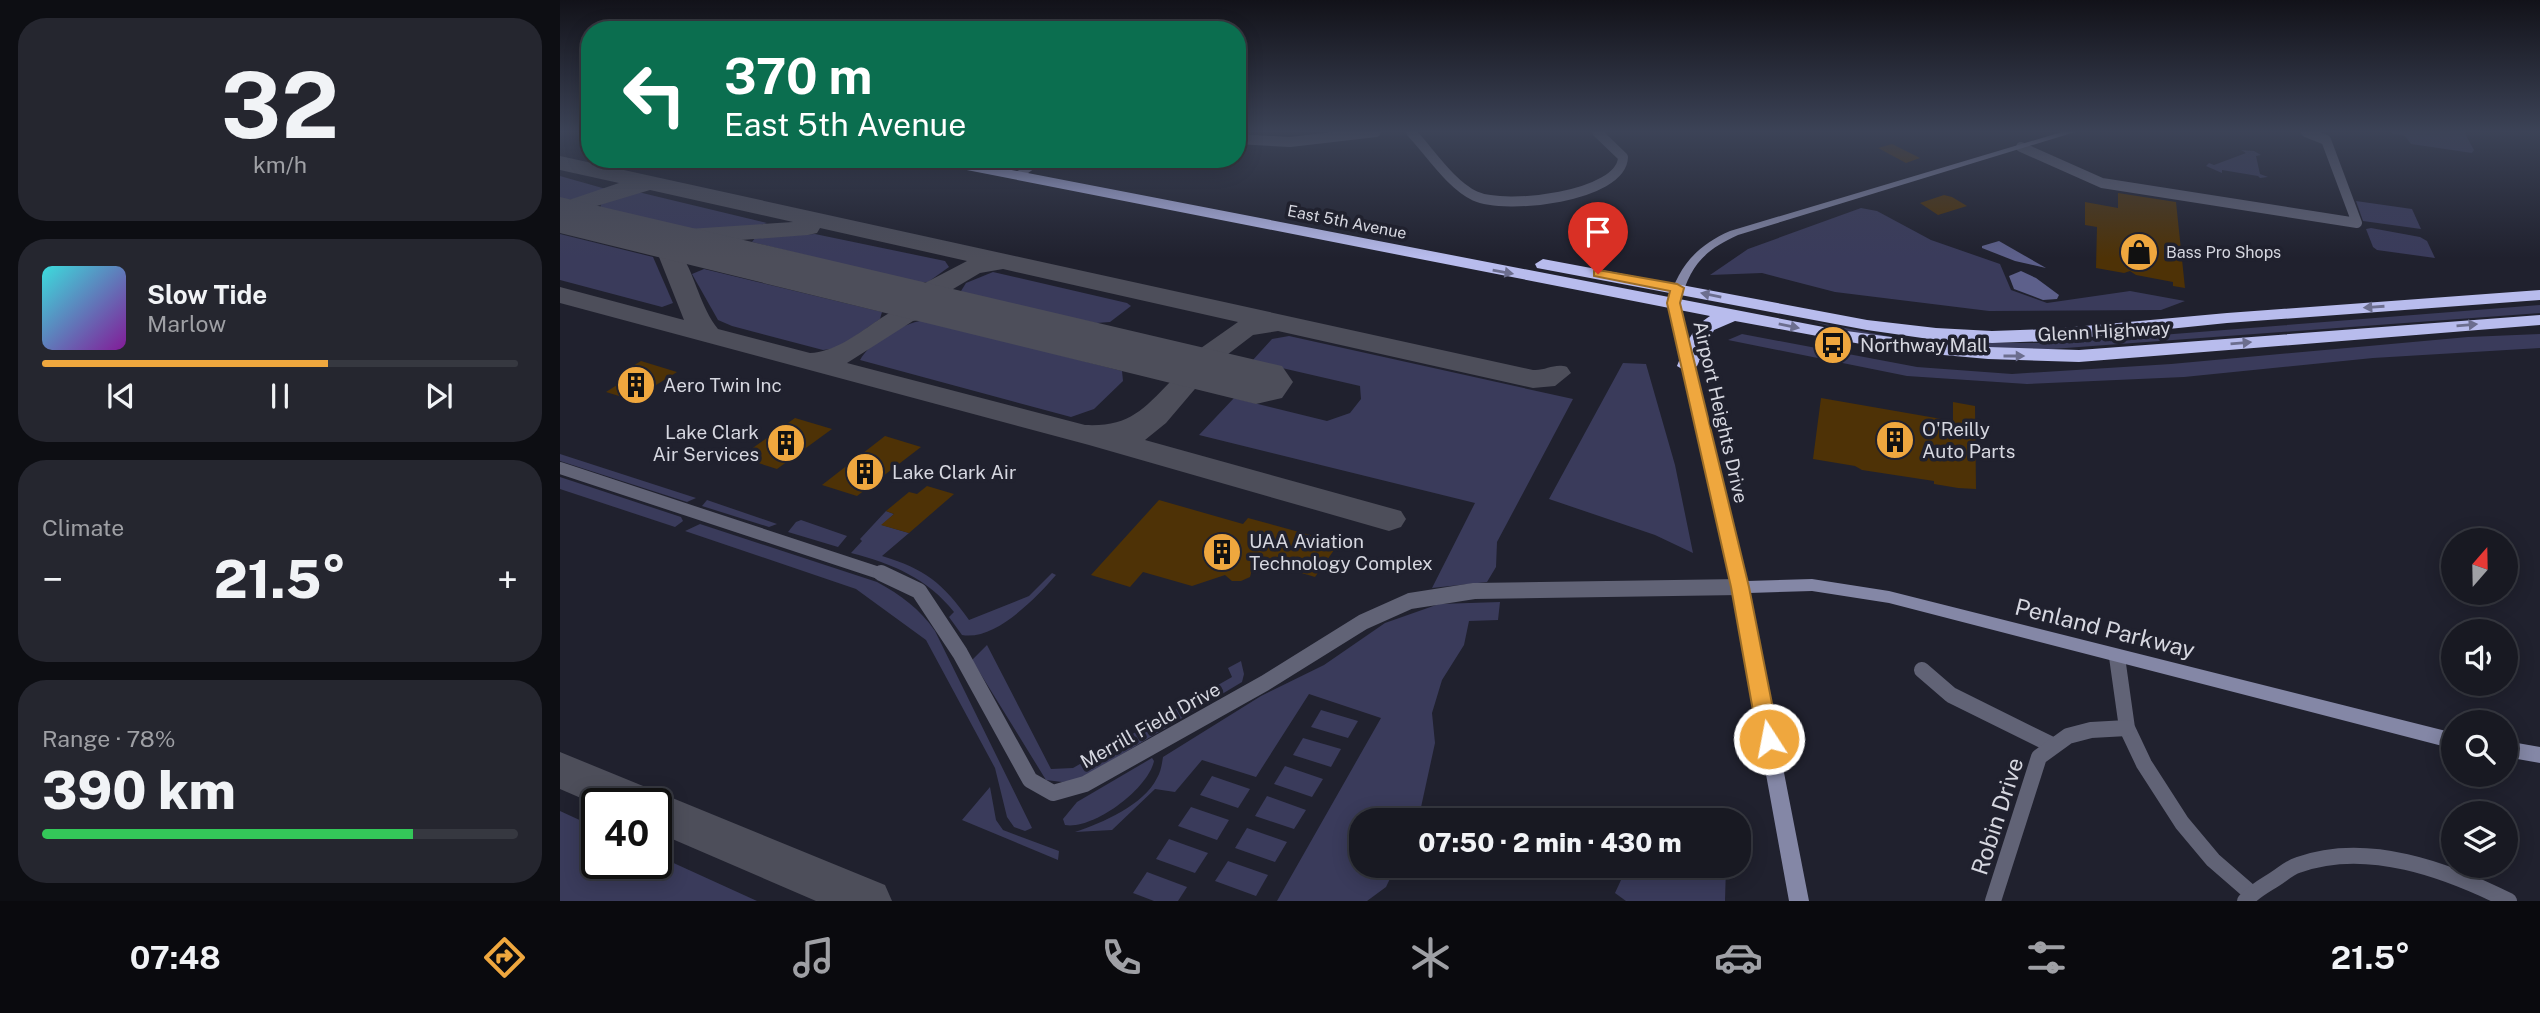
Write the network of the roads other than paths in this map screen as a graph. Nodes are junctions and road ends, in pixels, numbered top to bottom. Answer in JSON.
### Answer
{"nodes":[{"id":1,"x":1057,"y":174,"type":"edge"},
{"id":2,"x":1450,"y":174,"type":"edge"},
{"id":3,"x":1615,"y":174,"type":"edge"},
{"id":4,"x":1935,"y":174,"type":"edge"},
{"id":5,"x":2081,"y":174,"type":"edge"},
{"id":6,"x":2339,"y":174,"type":"edge"},
{"id":7,"x":1675,"y":295,"type":"junction"},
{"id":8,"x":2540,"y":295,"type":"edge"},
{"id":9,"x":1745,"y":317,"type":"junction"},
{"id":10,"x":2540,"y":320,"type":"edge"},
{"id":11,"x":1687,"y":366,"type":"junction"},
{"id":12,"x":560,"y":468,"type":"edge"},
{"id":13,"x":1740,"y":587,"type":"junction"},
{"id":14,"x":2117,"y":657,"type":"junction"},
{"id":15,"x":1922,"y":670,"type":"dead end"},
{"id":16,"x":2127,"y":728,"type":"junction"},
{"id":17,"x":2441,"y":738,"type":"edge"},
{"id":18,"x":2050,"y":744,"type":"junction"},
{"id":19,"x":2518,"y":751,"type":"edge"},
{"id":20,"x":2540,"y":754,"type":"edge"},
{"id":21,"x":2248,"y":897,"type":"edge"},
{"id":22,"x":1799,"y":901,"type":"edge"},
{"id":23,"x":1993,"y":901,"type":"edge"},
{"id":24,"x":2509,"y":901,"type":"edge"}],
"edges":[{"from":1,"to":7,"type":"highway","name":"East 5th Avenue"},
{"from":2,"to":3,"type":"street"},
{"from":4,"to":7,"type":"street"},
{"from":5,"to":6,"type":"street"},
{"from":8,"to":7,"type":"highway","name":"Glenn Highway","one_way":true},
{"from":7,"to":9,"type":"highway","name":"Glenn Highway"},
{"from":7,"to":11,"type":"street","name":"Airport Heights Drive"},
{"from":9,"to":10,"type":"highway","name":"Glenn Highway","one_way":true},
{"from":9,"to":11,"type":"highway"},
{"from":11,"to":13,"type":"street","name":"Airport Heights Drive"},
{"from":12,"to":13,"type":"street","name":"Merrill Field Drive"},
{"from":13,"to":14,"type":"street","name":"Penland Parkway"},
{"from":13,"to":22,"type":"street","name":"Airport Heights Drive"},
{"from":14,"to":16,"type":"street"},
{"from":14,"to":17,"type":"street","name":"Penland Parkway"},
{"from":15,"to":18,"type":"street"},
{"from":16,"to":18,"type":"street","name":"Robin Drive"},
{"from":16,"to":21,"type":"street"},
{"from":18,"to":23,"type":"street","name":"Robin Drive"},
{"from":19,"to":20,"type":"street"},
{"from":21,"to":24,"type":"street"}]}
